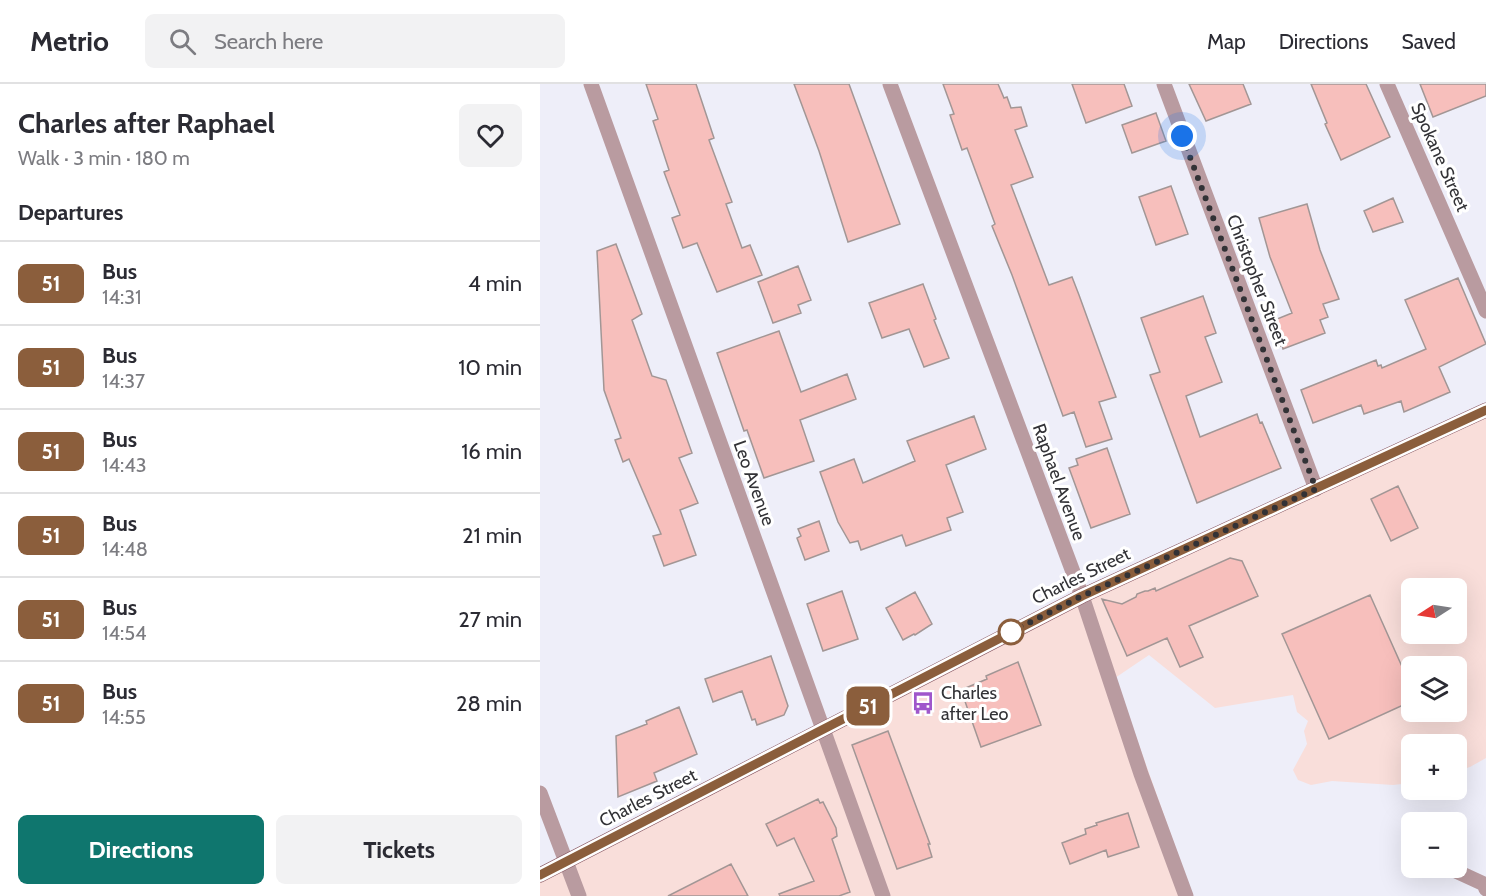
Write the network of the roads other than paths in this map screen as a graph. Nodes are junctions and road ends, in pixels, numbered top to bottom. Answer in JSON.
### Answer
{"nodes":[{"id":1,"x":591,"y":84,"type":"edge"},
{"id":2,"x":890,"y":84,"type":"edge"},
{"id":3,"x":1164,"y":84,"type":"edge"},
{"id":4,"x":1387,"y":84,"type":"edge"},
{"id":5,"x":1486,"y":311,"type":"edge"},
{"id":6,"x":1486,"y":410,"type":"edge"},
{"id":7,"x":1316,"y":489,"type":"junction"},
{"id":8,"x":1082,"y":596,"type":"junction"},
{"id":9,"x":823,"y":729,"type":"junction"},
{"id":10,"x":540,"y":793,"type":"edge"},
{"id":11,"x":567,"y":862,"type":"junction"},
{"id":12,"x":540,"y":875,"type":"edge"},
{"id":13,"x":1467,"y":876,"type":"edge"},
{"id":14,"x":1486,"y":889,"type":"edge"},
{"id":15,"x":579,"y":896,"type":"edge"},
{"id":16,"x":883,"y":896,"type":"edge"},
{"id":17,"x":1186,"y":896,"type":"edge"}],
"edges":[{"from":1,"to":9,"type":"street","name":"Leo Avenue"},
{"from":2,"to":8,"type":"street","name":"Raphael Avenue"},
{"from":3,"to":7,"type":"street","name":"Christopher Street"},
{"from":4,"to":5,"type":"street","name":"Spokane Street"},
{"from":6,"to":7,"type":"main road","name":"Charles Street"},
{"from":7,"to":8,"type":"main road","name":"Charles Street"},
{"from":8,"to":9,"type":"main road","name":"Charles Street"},
{"from":8,"to":17,"type":"street","name":"Raphael Avenue"},
{"from":9,"to":11,"type":"main road","name":"Charles Street"},
{"from":9,"to":16,"type":"street","name":"Leo Avenue"},
{"from":10,"to":11,"type":"street"},
{"from":11,"to":12,"type":"main road","name":"Charles Street"},
{"from":11,"to":15,"type":"street"},
{"from":13,"to":14,"type":"street"}]}
